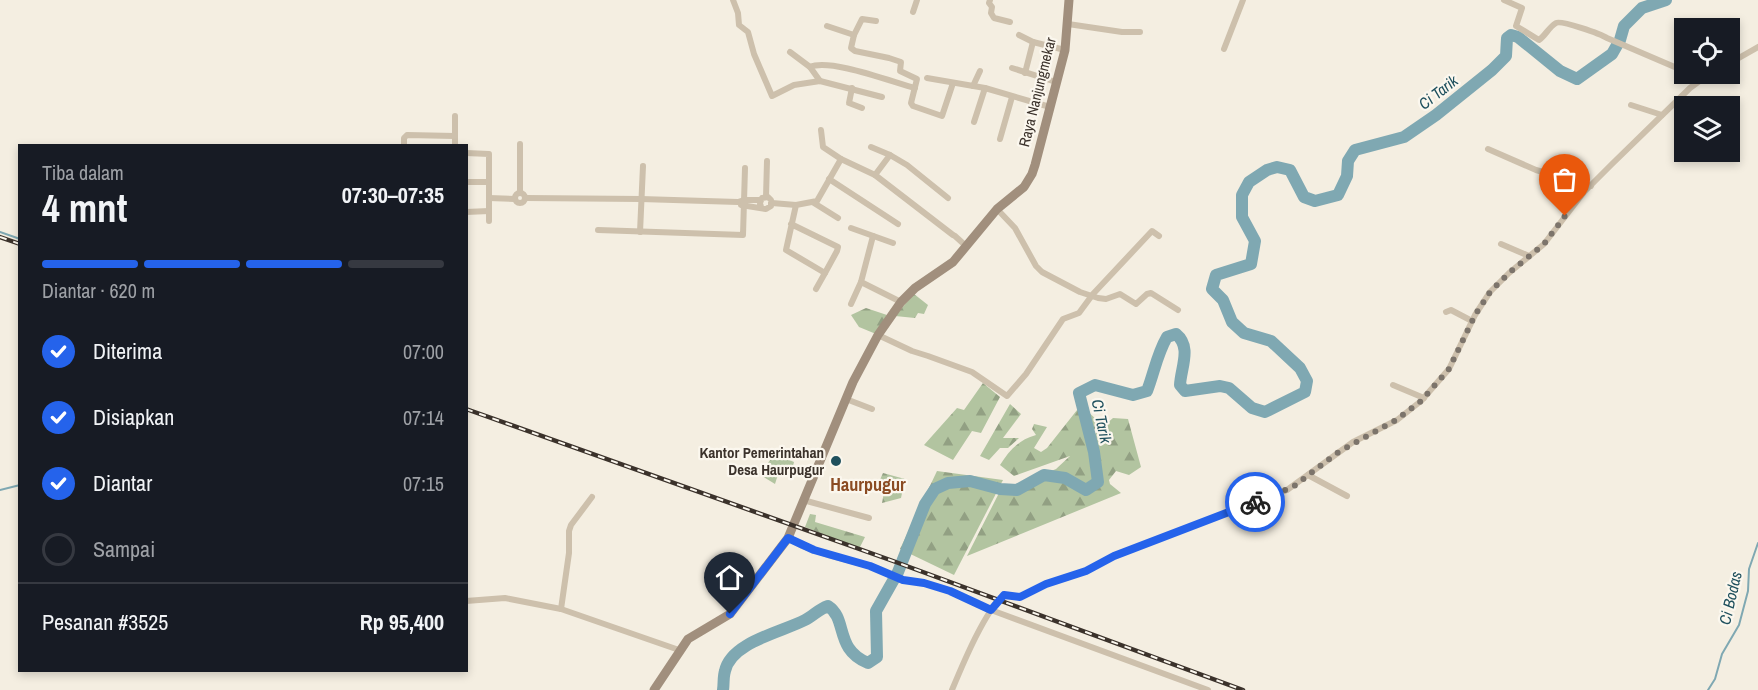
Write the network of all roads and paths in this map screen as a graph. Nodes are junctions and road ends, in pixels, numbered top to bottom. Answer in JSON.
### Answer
{"nodes":[{"id":1,"x":733,"y":0,"type":"edge"},
{"id":2,"x":916,"y":0,"type":"edge"},
{"id":3,"x":990,"y":0,"type":"edge"},
{"id":4,"x":1069,"y":0,"type":"edge"},
{"id":5,"x":1243,"y":0,"type":"edge"},
{"id":6,"x":1504,"y":0,"type":"edge"},
{"id":7,"x":914,"y":12,"type":"dead end"},
{"id":8,"x":876,"y":21,"type":"dead end"},
{"id":9,"x":1010,"y":22,"type":"dead end"},
{"id":10,"x":1068,"y":24,"type":"junction"},
{"id":11,"x":827,"y":26,"type":"dead end"},
{"id":12,"x":1140,"y":32,"type":"dead end"},
{"id":13,"x":854,"y":35,"type":"junction"},
{"id":14,"x":1019,"y":36,"type":"dead end"},
{"id":15,"x":1033,"y":42,"type":"junction"},
{"id":16,"x":1758,"y":47,"type":"edge"},
{"id":17,"x":1224,"y":49,"type":"dead end"},
{"id":18,"x":1065,"y":50,"type":"junction"},
{"id":19,"x":790,"y":52,"type":"dead end"},
{"id":20,"x":1740,"y":57,"type":"edge"},
{"id":21,"x":810,"y":67,"type":"junction"},
{"id":22,"x":1674,"y":67,"type":"edge"},
{"id":23,"x":1011,"y":68,"type":"dead end"},
{"id":24,"x":980,"y":71,"type":"dead end"},
{"id":25,"x":1025,"y":73,"type":"junction"},
{"id":26,"x":909,"y":75,"type":"junction"},
{"id":27,"x":927,"y":78,"type":"dead end"},
{"id":28,"x":820,"y":81,"type":"junction"},
{"id":29,"x":1056,"y":82,"type":"junction"},
{"id":30,"x":953,"y":83,"type":"junction"},
{"id":31,"x":1696,"y":84,"type":"edge"},
{"id":32,"x":905,"y":86,"type":"junction"},
{"id":33,"x":973,"y":86,"type":"junction"},
{"id":34,"x":852,"y":88,"type":"junction"},
{"id":35,"x":915,"y":88,"type":"junction"},
{"id":36,"x":985,"y":88,"type":"junction"},
{"id":37,"x":882,"y":97,"type":"dead end"},
{"id":38,"x":1012,"y":97,"type":"junction"},
{"id":39,"x":1631,"y":105,"type":"dead end"},
{"id":40,"x":1050,"y":107,"type":"junction"},
{"id":41,"x":862,"y":108,"type":"dead end"},
{"id":42,"x":1662,"y":115,"type":"junction"},
{"id":43,"x":455,"y":116,"type":"dead end"},
{"id":44,"x":974,"y":122,"type":"dead end"},
{"id":45,"x":821,"y":130,"type":"dead end"},
{"id":46,"x":455,"y":136,"type":"junction"},
{"id":47,"x":1000,"y":139,"type":"dead end"},
{"id":48,"x":404,"y":144,"type":"edge"},
{"id":49,"x":455,"y":144,"type":"edge"},
{"id":50,"x":520,"y":144,"type":"dead end"},
{"id":51,"x":871,"y":147,"type":"dead end"},
{"id":52,"x":1488,"y":149,"type":"dead end"},
{"id":53,"x":468,"y":153,"type":"edge"},
{"id":54,"x":890,"y":155,"type":"junction"},
{"id":55,"x":841,"y":159,"type":"junction"},
{"id":56,"x":767,"y":161,"type":"dead end"},
{"id":57,"x":643,"y":165,"type":"dead end"},
{"id":58,"x":745,"y":168,"type":"dead end"},
{"id":59,"x":875,"y":175,"type":"junction"},
{"id":60,"x":830,"y":179,"type":"junction"},
{"id":61,"x":468,"y":182,"type":"edge"},
{"id":62,"x":489,"y":182,"type":"junction"},
{"id":63,"x":1591,"y":186,"type":"junction"},
{"id":64,"x":520,"y":197,"type":"junction"},
{"id":65,"x":489,"y":198,"type":"junction"},
{"id":66,"x":948,"y":198,"type":"dead end"},
{"id":67,"x":641,"y":199,"type":"junction"},
{"id":68,"x":762,"y":201,"type":"junction"},
{"id":69,"x":742,"y":203,"type":"junction"},
{"id":70,"x":772,"y":203,"type":"junction"},
{"id":71,"x":814,"y":203,"type":"junction"},
{"id":72,"x":796,"y":205,"type":"junction"},
{"id":73,"x":997,"y":209,"type":"junction"},
{"id":74,"x":489,"y":211,"type":"junction"},
{"id":75,"x":468,"y":212,"type":"edge"},
{"id":76,"x":838,"y":218,"type":"dead end"},
{"id":77,"x":489,"y":221,"type":"dead end"},
{"id":78,"x":791,"y":224,"type":"junction"},
{"id":79,"x":898,"y":224,"type":"dead end"},
{"id":80,"x":851,"y":228,"type":"dead end"},
{"id":81,"x":598,"y":230,"type":"dead end"},
{"id":82,"x":640,"y":232,"type":"junction"},
{"id":83,"x":873,"y":236,"type":"junction"},
{"id":84,"x":1159,"y":236,"type":"dead end"},
{"id":85,"x":893,"y":243,"type":"dead end"},
{"id":86,"x":1501,"y":244,"type":"dead end"},
{"id":87,"x":966,"y":246,"type":"junction"},
{"id":88,"x":1529,"y":256,"type":"junction"},
{"id":89,"x":825,"y":273,"type":"junction"},
{"id":90,"x":861,"y":282,"type":"junction"},
{"id":91,"x":816,"y":289,"type":"dead end"},
{"id":92,"x":1091,"y":296,"type":"junction"},
{"id":93,"x":901,"y":302,"type":"junction"},
{"id":94,"x":851,"y":304,"type":"dead end"},
{"id":95,"x":1178,"y":310,"type":"dead end"},
{"id":96,"x":1446,"y":312,"type":"dead end"},
{"id":97,"x":1472,"y":321,"type":"junction"},
{"id":98,"x":878,"y":335,"type":"junction"},
{"id":99,"x":1393,"y":385,"type":"dead end"},
{"id":100,"x":1424,"y":398,"type":"junction"},
{"id":101,"x":846,"y":399,"type":"junction"},
{"id":102,"x":872,"y":410,"type":"dead end"},
{"id":103,"x":1308,"y":476,"type":"junction"},
{"id":104,"x":1347,"y":496,"type":"dead end"},
{"id":105,"x":592,"y":497,"type":"dead end"},
{"id":106,"x":803,"y":500,"type":"junction"},
{"id":107,"x":869,"y":518,"type":"dead end"},
{"id":108,"x":788,"y":538,"type":"junction"},
{"id":109,"x":468,"y":601,"type":"edge"},
{"id":110,"x":561,"y":609,"type":"junction"},
{"id":111,"x":991,"y":610,"type":"junction"},
{"id":112,"x":679,"y":650,"type":"junction"},
{"id":113,"x":654,"y":690,"type":"edge"},
{"id":114,"x":952,"y":690,"type":"edge"},
{"id":115,"x":1208,"y":690,"type":"edge"}],
"edges":[{"from":1,"to":28,"type":"street"},
{"from":2,"to":7,"type":"street"},
{"from":3,"to":9,"type":"street"},
{"from":4,"to":10,"type":"main road","name":"Raya Nanjungmekar"},
{"from":5,"to":17,"type":"street"},
{"from":6,"to":22,"type":"street"},
{"from":8,"to":13,"type":"street"},
{"from":10,"to":12,"type":"street"},
{"from":10,"to":18,"type":"main road","name":"Raya Nanjungmekar"},
{"from":11,"to":13,"type":"street"},
{"from":13,"to":26,"type":"street"},
{"from":14,"to":15,"type":"street"},
{"from":15,"to":18,"type":"street"},
{"from":15,"to":25,"type":"street"},
{"from":16,"to":20,"type":"street"},
{"from":18,"to":29,"type":"main road","name":"Raya Nanjungmekar"},
{"from":19,"to":21,"type":"street"},
{"from":21,"to":28,"type":"street"},
{"from":21,"to":32,"type":"street"},
{"from":23,"to":25,"type":"street"},
{"from":24,"to":33,"type":"street"},
{"from":25,"to":29,"type":"street"},
{"from":26,"to":32,"type":"street"},
{"from":26,"to":35,"type":"street"},
{"from":27,"to":30,"type":"street"},
{"from":28,"to":34,"type":"street"},
{"from":29,"to":40,"type":"main road","name":"Raya Nanjungmekar"},
{"from":30,"to":33,"type":"street"},
{"from":30,"to":35,"type":"street"},
{"from":31,"to":42,"type":"street"},
{"from":32,"to":35,"type":"street"},
{"from":33,"to":36,"type":"street"},
{"from":34,"to":37,"type":"street"},
{"from":34,"to":41,"type":"street"},
{"from":36,"to":38,"type":"street"},
{"from":36,"to":44,"type":"street"},
{"from":38,"to":40,"type":"street"},
{"from":38,"to":47,"type":"street"},
{"from":39,"to":42,"type":"street"},
{"from":40,"to":73,"type":"main road","name":"Raya Nanjungmekar"},
{"from":42,"to":63,"type":"street"},
{"from":43,"to":46,"type":"street"},
{"from":45,"to":55,"type":"street"},
{"from":46,"to":48,"type":"street"},
{"from":46,"to":49,"type":"street"},
{"from":50,"to":64,"type":"street"},
{"from":51,"to":54,"type":"street"},
{"from":52,"to":63,"type":"street"},
{"from":53,"to":62,"type":"street"},
{"from":54,"to":59,"type":"street"},
{"from":54,"to":66,"type":"street"},
{"from":55,"to":59,"type":"street"},
{"from":55,"to":60,"type":"street"},
{"from":56,"to":68,"type":"street"},
{"from":57,"to":67,"type":"street"},
{"from":58,"to":69,"type":"street"},
{"from":59,"to":87,"type":"street"},
{"from":60,"to":71,"type":"street"},
{"from":60,"to":79,"type":"street"},
{"from":61,"to":62,"type":"street"},
{"from":62,"to":65,"type":"street"},
{"from":63,"to":88,"type":"street"},
{"from":64,"to":65,"type":"street"},
{"from":64,"to":67,"type":"street"},
{"from":65,"to":74,"type":"street"},
{"from":67,"to":69,"type":"street"},
{"from":67,"to":82,"type":"street"},
{"from":68,"to":69,"type":"street"},
{"from":68,"to":70,"type":"street"},
{"from":68,"to":70,"type":"street"},
{"from":69,"to":82,"type":"street"},
{"from":70,"to":72,"type":"street"},
{"from":71,"to":72,"type":"street"},
{"from":71,"to":76,"type":"street"},
{"from":72,"to":78,"type":"street"},
{"from":73,"to":87,"type":"main road"},
{"from":73,"to":92,"type":"street"},
{"from":74,"to":75,"type":"street"},
{"from":74,"to":77,"type":"street"},
{"from":78,"to":89,"type":"street"},
{"from":78,"to":89,"type":"street"},
{"from":80,"to":83,"type":"street"},
{"from":81,"to":82,"type":"street"},
{"from":83,"to":85,"type":"street"},
{"from":83,"to":90,"type":"street"},
{"from":84,"to":92,"type":"street"},
{"from":86,"to":88,"type":"street"},
{"from":87,"to":93,"type":"main road"},
{"from":88,"to":97,"type":"street"},
{"from":89,"to":91,"type":"street"},
{"from":90,"to":93,"type":"street"},
{"from":90,"to":94,"type":"street"},
{"from":92,"to":95,"type":"street"},
{"from":92,"to":98,"type":"street"},
{"from":93,"to":98,"type":"main road"},
{"from":96,"to":97,"type":"street"},
{"from":97,"to":100,"type":"street"},
{"from":98,"to":101,"type":"main road"},
{"from":99,"to":100,"type":"street"},
{"from":100,"to":103,"type":"street"},
{"from":101,"to":102,"type":"street"},
{"from":101,"to":106,"type":"main road"},
{"from":103,"to":104,"type":"street"},
{"from":103,"to":111,"type":"street"},
{"from":105,"to":110,"type":"street"},
{"from":106,"to":107,"type":"street"},
{"from":106,"to":108,"type":"main road"},
{"from":108,"to":111,"type":"street"},
{"from":108,"to":112,"type":"main road"},
{"from":109,"to":110,"type":"street"},
{"from":110,"to":112,"type":"street"},
{"from":111,"to":114,"type":"street"},
{"from":111,"to":115,"type":"street"},
{"from":112,"to":113,"type":"main road"}]}
